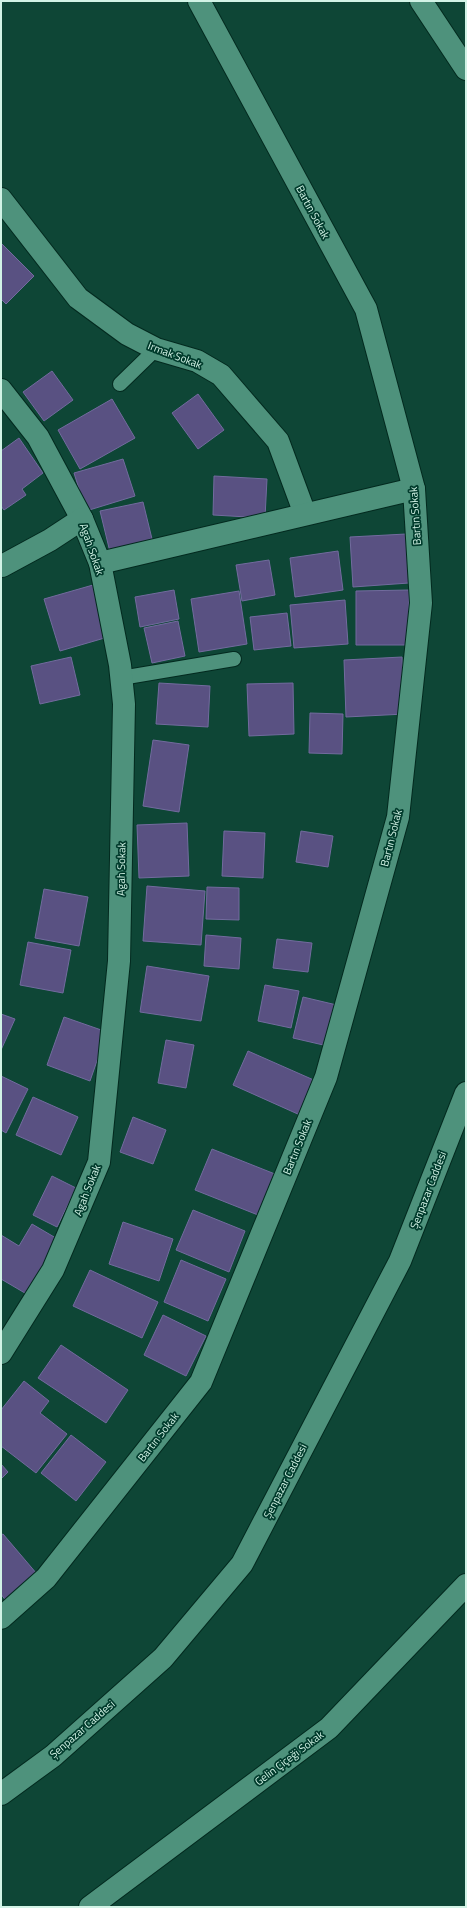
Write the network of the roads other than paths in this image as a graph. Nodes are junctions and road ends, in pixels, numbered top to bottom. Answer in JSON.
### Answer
{"nodes":[{"id":1,"x":199,"y":1,"type":"edge"},
{"id":2,"x":421,"y":1,"type":"edge"},
{"id":3,"x":466,"y":70,"type":"edge"},
{"id":4,"x":1,"y":199,"type":"edge"},
{"id":5,"x":156,"y":349,"type":"junction"},
{"id":6,"x":120,"y":384,"type":"dead end"},
{"id":7,"x":1,"y":390,"type":"edge"},
{"id":8,"x":414,"y":489,"type":"junction"},
{"id":9,"x":305,"y":514,"type":"junction"},
{"id":10,"x":82,"y":519,"type":"junction"},
{"id":11,"x":100,"y":563,"type":"junction"},
{"id":12,"x":1,"y":566,"type":"edge"},
{"id":13,"x":234,"y":659,"type":"dead end"},
{"id":14,"x":121,"y":678,"type":"junction"},
{"id":15,"x":466,"y":1093,"type":"edge"},
{"id":16,"x":1,"y":1353,"type":"edge"},
{"id":17,"x":466,"y":1585,"type":"edge"},
{"id":18,"x":1,"y":1618,"type":"edge"},
{"id":19,"x":1,"y":1794,"type":"edge"},
{"id":20,"x":90,"y":1907,"type":"edge"}],
"edges":[{"from":1,"to":8,"type":"street","name":"Bartın Sokak"},
{"from":2,"to":3,"type":"street"},
{"from":4,"to":5,"type":"street","name":"Irmak Sokak"},
{"from":5,"to":6,"type":"lane"},
{"from":5,"to":9,"type":"street","name":"Irmak Sokak"},
{"from":7,"to":10,"type":"street","name":"Agah Sokak"},
{"from":8,"to":9,"type":"street"},
{"from":8,"to":18,"type":"street","name":"Bartın Sokak"},
{"from":9,"to":11,"type":"street"},
{"from":10,"to":11,"type":"street","name":"Agah Sokak"},
{"from":10,"to":12,"type":"street"},
{"from":11,"to":14,"type":"street","name":"Agah Sokak"},
{"from":13,"to":14,"type":"lane"},
{"from":14,"to":16,"type":"street","name":"Agah Sokak"},
{"from":15,"to":19,"type":"street","name":"Şenpazar Caddesi"},
{"from":17,"to":20,"type":"street","name":"Gelin Çiçeği Sokak"}]}
